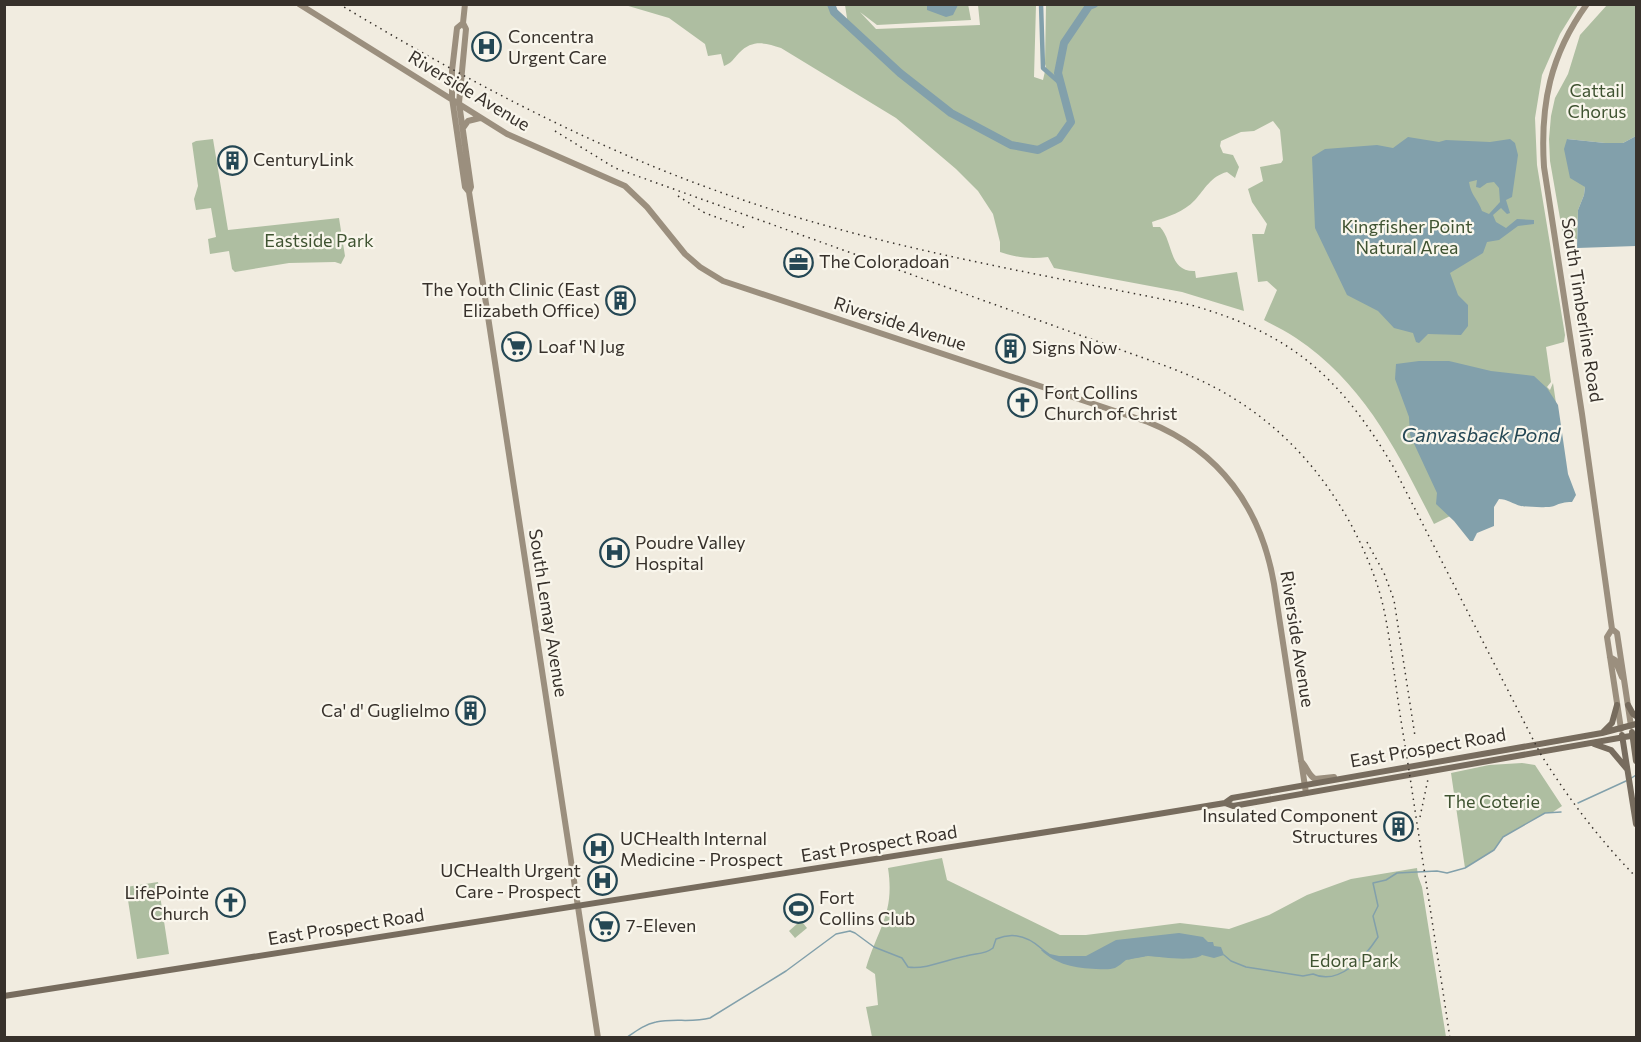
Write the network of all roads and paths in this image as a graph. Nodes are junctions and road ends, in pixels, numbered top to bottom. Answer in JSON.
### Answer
{"nodes":[{"id":1,"x":299,"y":4,"type":"edge"},
{"id":2,"x":465,"y":4,"type":"edge"},
{"id":3,"x":1587,"y":4,"type":"edge"},
{"id":4,"x":463,"y":23,"type":"junction"},
{"id":5,"x":452,"y":98,"type":"junction"},
{"id":6,"x":459,"y":104,"type":"junction"},
{"id":7,"x":480,"y":118,"type":"junction"},
{"id":8,"x":462,"y":129,"type":"junction"},
{"id":9,"x":469,"y":192,"type":"junction"},
{"id":10,"x":1612,"y":629,"type":"junction"},
{"id":11,"x":1610,"y":657,"type":"junction"},
{"id":12,"x":1625,"y":682,"type":"junction"},
{"id":13,"x":1617,"y":705,"type":"junction"},
{"id":14,"x":1628,"y":705,"type":"junction"},
{"id":15,"x":1636,"y":716,"type":"edge"},
{"id":16,"x":1634,"y":725,"type":"edge"},
{"id":17,"x":1621,"y":729,"type":"junction"},
{"id":18,"x":1602,"y":733,"type":"junction"},
{"id":19,"x":1635,"y":735,"type":"edge"},
{"id":20,"x":1623,"y":738,"type":"junction"},
{"id":21,"x":1590,"y":743,"type":"junction"},
{"id":22,"x":1636,"y":760,"type":"edge"},
{"id":23,"x":1301,"y":761,"type":"junction"},
{"id":24,"x":1627,"y":767,"type":"junction"},
{"id":25,"x":1352,"y":777,"type":"junction"},
{"id":26,"x":1306,"y":789,"type":"junction"},
{"id":27,"x":1636,"y":824,"type":"edge"},
{"id":28,"x":578,"y":906,"type":"junction"},
{"id":29,"x":4,"y":996,"type":"edge"},
{"id":30,"x":598,"y":1036,"type":"edge"}],
"edges":[{"from":1,"to":5,"type":"main road","name":"Riverside Avenue"},
{"from":2,"to":4,"type":"main road","name":"South Lemay Avenue"},
{"from":3,"to":10,"type":"main road","name":"South Timberline Road"},
{"from":4,"to":5,"type":"main road","name":"South Lemay Avenue"},
{"from":4,"to":6,"type":"main road","name":"South Lemay Avenue"},
{"from":5,"to":6,"type":"main road","name":"Riverside Avenue"},
{"from":5,"to":9,"type":"main road","name":"South Lemay Avenue"},
{"from":6,"to":7,"type":"main road","name":"Riverside Avenue"},
{"from":6,"to":8,"type":"main road","name":"South Lemay Avenue"},
{"from":7,"to":8,"type":"main road"},
{"from":7,"to":23,"type":"main road","name":"Riverside Avenue"},
{"from":8,"to":9,"type":"main road","name":"South Lemay Avenue"},
{"from":9,"to":28,"type":"main road","name":"South Lemay Avenue"},
{"from":10,"to":11,"type":"main road","name":"South Timberline Road"},
{"from":10,"to":12,"type":"main road","name":"South Timberline Road"},
{"from":11,"to":12,"type":"main road"},
{"from":11,"to":13,"type":"main road","name":"South Timberline Road"},
{"from":12,"to":14,"type":"main road","name":"South Timberline Road"},
{"from":13,"to":17,"type":"main road","name":"South Timberline Road"},
{"from":13,"to":18,"type":"main road"},
{"from":14,"to":15,"type":"main road"},
{"from":14,"to":16,"type":"main road","name":"South Timberline Road"},
{"from":16,"to":17,"type":"main road","name":"East Prospect Road"},
{"from":16,"to":19,"type":"main road","name":"South Timberline Road"},
{"from":17,"to":18,"type":"main road","name":"East Prospect Road"},
{"from":17,"to":20,"type":"main road","name":"South Timberline Road"},
{"from":18,"to":25,"type":"main road","name":"East Prospect Road"},
{"from":19,"to":20,"type":"main road","name":"East Prospect Road"},
{"from":19,"to":22,"type":"main road","name":"South Timberline Road"},
{"from":20,"to":21,"type":"main road","name":"East Prospect Road"},
{"from":20,"to":24,"type":"main road","name":"South Timberline Road"},
{"from":21,"to":24,"type":"main road"},
{"from":21,"to":26,"type":"main road","name":"East Prospect Road"},
{"from":23,"to":25,"type":"main road"},
{"from":23,"to":26,"type":"main road","name":"Riverside Avenue"},
{"from":24,"to":27,"type":"main road","name":"South Timberline Road"},
{"from":25,"to":26,"type":"main road","name":"East Prospect Road"},
{"from":26,"to":28,"type":"main road","name":"East Prospect Road"},
{"from":28,"to":29,"type":"main road","name":"East Prospect Road"},
{"from":28,"to":30,"type":"main road","name":"South Lemay Avenue"}]}
